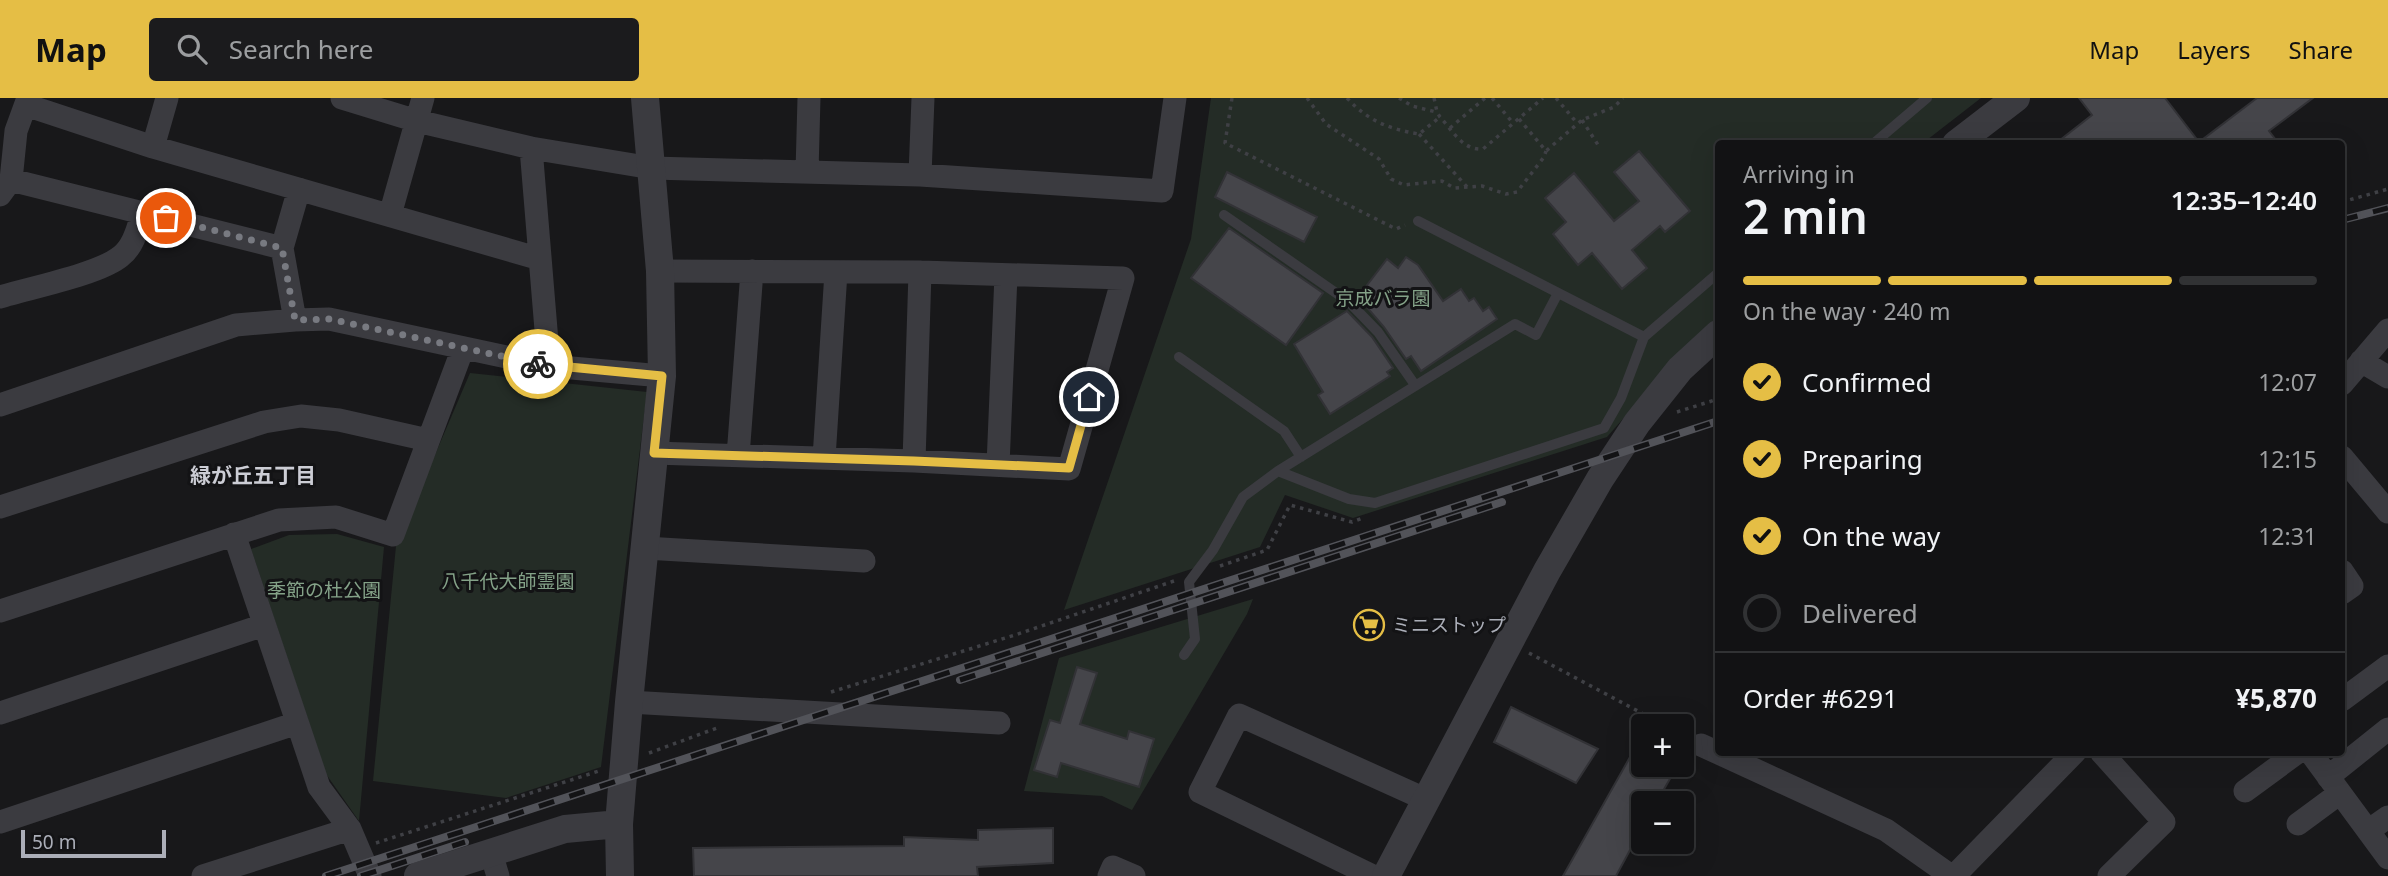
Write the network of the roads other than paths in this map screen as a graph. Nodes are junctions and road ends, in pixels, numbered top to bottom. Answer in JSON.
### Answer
{"nodes":[{"id":1,"x":167,"y":98,"type":"edge"},
{"id":2,"x":342,"y":98,"type":"edge"},
{"id":3,"x":423,"y":98,"type":"edge"},
{"id":4,"x":645,"y":98,"type":"edge"},
{"id":5,"x":809,"y":98,"type":"edge"},
{"id":6,"x":923,"y":98,"type":"edge"},
{"id":7,"x":1175,"y":98,"type":"edge"},
{"id":8,"x":1927,"y":98,"type":"edge"},
{"id":9,"x":27,"y":101,"type":"edge"},
{"id":10,"x":2006,"y":101,"type":"edge"},
{"id":11,"x":417,"y":121,"type":"junction"},
{"id":12,"x":1877,"y":140,"type":"edge"},
{"id":13,"x":1961,"y":140,"type":"edge"},
{"id":14,"x":153,"y":147,"type":"junction"},
{"id":15,"x":531,"y":148,"type":"junction"},
{"id":16,"x":652,"y":168,"type":"junction"},
{"id":17,"x":807,"y":172,"type":"junction"},
{"id":18,"x":920,"y":175,"type":"junction"},
{"id":19,"x":6,"y":188,"type":"edge"},
{"id":20,"x":299,"y":189,"type":"junction"},
{"id":21,"x":143,"y":212,"type":"junction"},
{"id":22,"x":390,"y":215,"type":"junction"},
{"id":23,"x":1224,"y":215,"type":"dead end"},
{"id":24,"x":1418,"y":221,"type":"road end"},
{"id":25,"x":282,"y":248,"type":"junction"},
{"id":26,"x":540,"y":259,"type":"junction"},
{"id":27,"x":660,"y":271,"type":"junction"},
{"id":28,"x":752,"y":271,"type":"junction"},
{"id":29,"x":836,"y":272,"type":"junction"},
{"id":30,"x":920,"y":272,"type":"junction"},
{"id":31,"x":1006,"y":275,"type":"junction"},
{"id":32,"x":1715,"y":276,"type":"edge"},
{"id":33,"x":1558,"y":293,"type":"junction"},
{"id":34,"x":0,"y":297,"type":"edge"},
{"id":35,"x":295,"y":320,"type":"junction"},
{"id":36,"x":2388,"y":330,"type":"edge"},
{"id":37,"x":1644,"y":337,"type":"junction"},
{"id":38,"x":1715,"y":337,"type":"edge"},
{"id":39,"x":463,"y":348,"type":"junction"},
{"id":40,"x":1179,"y":357,"type":"dead end"},
{"id":41,"x":2361,"y":361,"type":"junction"},
{"id":42,"x":549,"y":366,"type":"junction"},
{"id":43,"x":662,"y":376,"type":"junction"},
{"id":44,"x":2388,"y":377,"type":"edge"},
{"id":45,"x":2345,"y":380,"type":"edge"},
{"id":46,"x":1415,"y":385,"type":"junction"},
{"id":47,"x":0,"y":405,"type":"edge"},
{"id":48,"x":428,"y":440,"type":"junction"},
{"id":49,"x":654,"y":453,"type":"junction"},
{"id":50,"x":738,"y":456,"type":"junction"},
{"id":51,"x":1301,"y":457,"type":"junction"},
{"id":52,"x":824,"y":458,"type":"junction"},
{"id":53,"x":914,"y":461,"type":"junction"},
{"id":54,"x":2345,"y":461,"type":"edge"},
{"id":55,"x":998,"y":465,"type":"junction"},
{"id":56,"x":1278,"y":471,"type":"junction"},
{"id":57,"x":0,"y":507,"type":"edge"},
{"id":58,"x":2388,"y":512,"type":"edge"},
{"id":59,"x":234,"y":534,"type":"junction"},
{"id":60,"x":645,"y":548,"type":"junction"},
{"id":61,"x":864,"y":561,"type":"dead end"},
{"id":62,"x":2345,"y":576,"type":"edge"},
{"id":63,"x":2345,"y":591,"type":"edge"},
{"id":64,"x":0,"y":611,"type":"edge"},
{"id":65,"x":264,"y":625,"type":"junction"},
{"id":66,"x":1184,"y":655,"type":"dead end"},
{"id":67,"x":2388,"y":666,"type":"edge"},
{"id":68,"x":2345,"y":698,"type":"edge"},
{"id":69,"x":629,"y":702,"type":"junction"},
{"id":70,"x":0,"y":713,"type":"edge"},
{"id":71,"x":297,"y":723,"type":"junction"},
{"id":72,"x":999,"y":723,"type":"dead end"},
{"id":73,"x":2388,"y":729,"type":"edge"},
{"id":74,"x":1702,"y":745,"type":"dead end"},
{"id":75,"x":1715,"y":751,"type":"edge"},
{"id":76,"x":1726,"y":756,"type":"edge"},
{"id":77,"x":2071,"y":756,"type":"edge"},
{"id":78,"x":2105,"y":756,"type":"edge"},
{"id":79,"x":2293,"y":756,"type":"edge"},
{"id":80,"x":2313,"y":756,"type":"edge"},
{"id":81,"x":2334,"y":785,"type":"junction"},
{"id":82,"x":2245,"y":791,"type":"dead end"},
{"id":83,"x":1427,"y":800,"type":"junction"},
{"id":84,"x":2388,"y":817,"type":"edge"},
{"id":85,"x":0,"y":822,"type":"edge"},
{"id":86,"x":619,"y":824,"type":"junction"},
{"id":87,"x":2298,"y":824,"type":"dead end"},
{"id":88,"x":350,"y":829,"type":"junction"},
{"id":89,"x":2368,"y":831,"type":"junction"},
{"id":90,"x":2388,"y":858,"type":"edge"},
{"id":91,"x":494,"y":864,"type":"edge"},
{"id":92,"x":1389,"y":874,"type":"edge"},
{"id":93,"x":203,"y":876,"type":"edge"},
{"id":94,"x":370,"y":876,"type":"edge"},
{"id":95,"x":418,"y":876,"type":"edge"},
{"id":96,"x":620,"y":876,"type":"edge"},
{"id":97,"x":1109,"y":876,"type":"edge"},
{"id":98,"x":1134,"y":876,"type":"edge"},
{"id":99,"x":1952,"y":876,"type":"edge"},
{"id":100,"x":2109,"y":876,"type":"edge"}],
"edges":[{"from":1,"to":14,"type":"street"},
{"from":2,"to":11,"type":"street"},
{"from":3,"to":11,"type":"street"},
{"from":4,"to":16,"type":"street"},
{"from":5,"to":17,"type":"street"},
{"from":6,"to":18,"type":"street"},
{"from":7,"to":18,"type":"street"},
{"from":8,"to":12,"type":"lane"},
{"from":9,"to":14,"type":"street"},
{"from":9,"to":19,"type":"street"},
{"from":10,"to":13,"type":"street"},
{"from":11,"to":15,"type":"street"},
{"from":11,"to":22,"type":"street"},
{"from":14,"to":20,"type":"street"},
{"from":15,"to":16,"type":"street"},
{"from":15,"to":26,"type":"street"},
{"from":16,"to":17,"type":"street"},
{"from":16,"to":27,"type":"street"},
{"from":17,"to":18,"type":"street"},
{"from":19,"to":21,"type":"street"},
{"from":20,"to":22,"type":"street"},
{"from":20,"to":25,"type":"street"},
{"from":21,"to":25,"type":"street"},
{"from":21,"to":34,"type":"street"},
{"from":22,"to":26,"type":"street"},
{"from":23,"to":46,"type":"lane"},
{"from":24,"to":33,"type":"lane"},
{"from":25,"to":35,"type":"street"},
{"from":26,"to":42,"type":"street"},
{"from":27,"to":28,"type":"street"},
{"from":27,"to":43,"type":"street"},
{"from":28,"to":29,"type":"street"},
{"from":28,"to":50,"type":"street"},
{"from":29,"to":30,"type":"street"},
{"from":29,"to":52,"type":"street"},
{"from":30,"to":31,"type":"street"},
{"from":30,"to":53,"type":"street"},
{"from":31,"to":55,"type":"street"},
{"from":31,"to":55,"type":"street"},
{"from":32,"to":37,"type":"lane"},
{"from":33,"to":37,"type":"lane"},
{"from":33,"to":46,"type":"lane"},
{"from":35,"to":39,"type":"street"},
{"from":35,"to":47,"type":"street"},
{"from":36,"to":41,"type":"street"},
{"from":37,"to":56,"type":"lane"},
{"from":38,"to":83,"type":"street"},
{"from":39,"to":42,"type":"street"},
{"from":39,"to":48,"type":"street"},
{"from":40,"to":51,"type":"lane"},
{"from":41,"to":44,"type":"street"},
{"from":41,"to":45,"type":"street"},
{"from":42,"to":43,"type":"street"},
{"from":43,"to":49,"type":"street"},
{"from":46,"to":51,"type":"lane"},
{"from":48,"to":57,"type":"street"},
{"from":48,"to":59,"type":"street"},
{"from":49,"to":50,"type":"street"},
{"from":49,"to":60,"type":"street"},
{"from":50,"to":52,"type":"street"},
{"from":51,"to":56,"type":"lane"},
{"from":52,"to":53,"type":"street"},
{"from":53,"to":55,"type":"street"},
{"from":54,"to":58,"type":"street"},
{"from":56,"to":66,"type":"lane"},
{"from":59,"to":64,"type":"street"},
{"from":59,"to":65,"type":"street"},
{"from":60,"to":61,"type":"street"},
{"from":60,"to":69,"type":"street"},
{"from":62,"to":63,"type":"street"},
{"from":65,"to":70,"type":"street"},
{"from":65,"to":71,"type":"street"},
{"from":67,"to":68,"type":"street"},
{"from":69,"to":72,"type":"street"},
{"from":69,"to":86,"type":"street"},
{"from":71,"to":85,"type":"street"},
{"from":71,"to":88,"type":"street"},
{"from":73,"to":81,"type":"street"},
{"from":74,"to":75,"type":"street"},
{"from":76,"to":99,"type":"street"},
{"from":77,"to":99,"type":"street"},
{"from":78,"to":100,"type":"street"},
{"from":79,"to":82,"type":"street"},
{"from":80,"to":81,"type":"street"},
{"from":81,"to":87,"type":"street"},
{"from":81,"to":89,"type":"street"},
{"from":83,"to":92,"type":"street"},
{"from":83,"to":92,"type":"street"},
{"from":84,"to":89,"type":"street"},
{"from":86,"to":91,"type":"street"},
{"from":86,"to":96,"type":"street"},
{"from":88,"to":93,"type":"street"},
{"from":88,"to":94,"type":"street"},
{"from":89,"to":90,"type":"street"},
{"from":91,"to":95,"type":"street"},
{"from":97,"to":98,"type":"street"}]}
